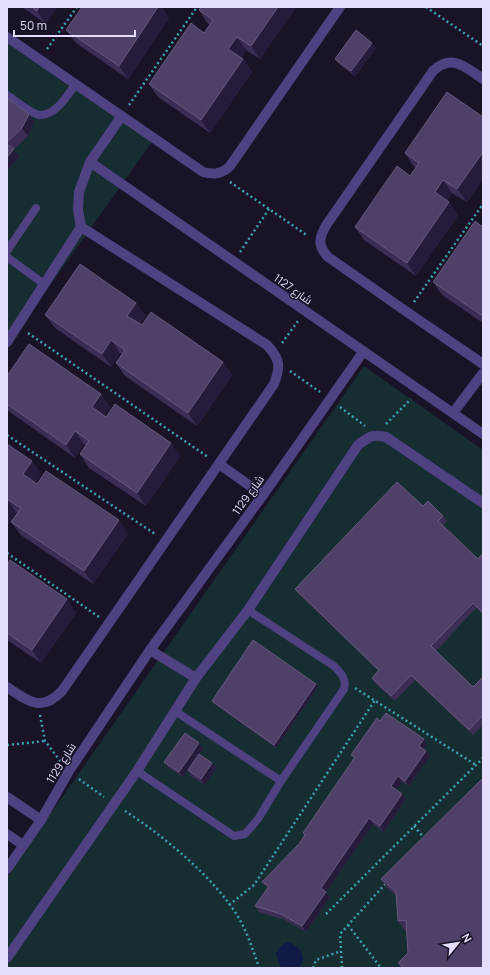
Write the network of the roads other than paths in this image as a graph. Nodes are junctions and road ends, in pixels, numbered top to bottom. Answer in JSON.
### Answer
{"nodes":[{"id":1,"x":340,"y":7,"type":"edge"},
{"id":2,"x":7,"y":37,"type":"edge"},
{"id":3,"x":483,"y":79,"type":"edge"},
{"id":4,"x":75,"y":85,"type":"junction"},
{"id":5,"x":7,"y":95,"type":"edge"},
{"id":6,"x":121,"y":117,"type":"junction"},
{"id":7,"x":90,"y":162,"type":"junction"},
{"id":8,"x":36,"y":208,"type":"dead end"},
{"id":9,"x":81,"y":227,"type":"junction"},
{"id":10,"x":7,"y":251,"type":"edge"},
{"id":11,"x":7,"y":257,"type":"edge"},
{"id":12,"x":44,"y":284,"type":"junction"},
{"id":13,"x":7,"y":342,"type":"edge"},
{"id":14,"x":363,"y":352,"type":"junction"},
{"id":15,"x":483,"y":364,"type":"edge"},
{"id":16,"x":483,"y":373,"type":"edge"},
{"id":17,"x":453,"y":413,"type":"junction"},
{"id":18,"x":483,"y":434,"type":"edge"},
{"id":19,"x":219,"y":464,"type":"junction"},
{"id":20,"x":263,"y":495,"type":"junction"},
{"id":21,"x":483,"y":503,"type":"edge"},
{"id":22,"x":248,"y":610,"type":"junction"},
{"id":23,"x":150,"y":650,"type":"junction"},
{"id":24,"x":196,"y":678,"type":"junction"},
{"id":25,"x":7,"y":687,"type":"edge"},
{"id":26,"x":175,"y":711,"type":"junction"},
{"id":27,"x":137,"y":771,"type":"junction"},
{"id":28,"x":281,"y":781,"type":"junction"},
{"id":29,"x":7,"y":797,"type":"edge"},
{"id":30,"x":41,"y":820,"type":"junction"},
{"id":31,"x":7,"y":834,"type":"edge"},
{"id":32,"x":23,"y":845,"type":"junction"},
{"id":33,"x":7,"y":869,"type":"edge"},
{"id":34,"x":7,"y":958,"type":"edge"}],
"edges":[{"from":1,"to":6,"type":"street"},
{"from":2,"to":4,"type":"street"},
{"from":3,"to":15,"type":"street"},
{"from":4,"to":5,"type":"lane"},
{"from":4,"to":6,"type":"street"},
{"from":6,"to":7,"type":"street"},
{"from":7,"to":9,"type":"street"},
{"from":7,"to":14,"type":"street","name":"شارع 1127"},
{"from":8,"to":10,"type":"lane"},
{"from":9,"to":12,"type":"street"},
{"from":9,"to":19,"type":"street"},
{"from":11,"to":12,"type":"lane"},
{"from":12,"to":13,"type":"street"},
{"from":14,"to":17,"type":"street","name":"شارع 1127"},
{"from":14,"to":20,"type":"street","name":"شارع 1129"},
{"from":16,"to":17,"type":"street"},
{"from":17,"to":18,"type":"street","name":"شارع 1127"},
{"from":19,"to":20,"type":"street"},
{"from":19,"to":25,"type":"street"},
{"from":20,"to":23,"type":"street","name":"شارع 1129"},
{"from":21,"to":22,"type":"street"},
{"from":22,"to":24,"type":"street"},
{"from":22,"to":28,"type":"lane"},
{"from":23,"to":24,"type":"street"},
{"from":23,"to":30,"type":"street","name":"شارع 1129"},
{"from":24,"to":26,"type":"street"},
{"from":26,"to":27,"type":"street"},
{"from":26,"to":28,"type":"lane"},
{"from":27,"to":28,"type":"lane"},
{"from":27,"to":34,"type":"street"},
{"from":29,"to":30,"type":"street"},
{"from":30,"to":32,"type":"street","name":"شارع 1129"},
{"from":31,"to":32,"type":"street"},
{"from":32,"to":33,"type":"street","name":"شارع 1129"}]}
